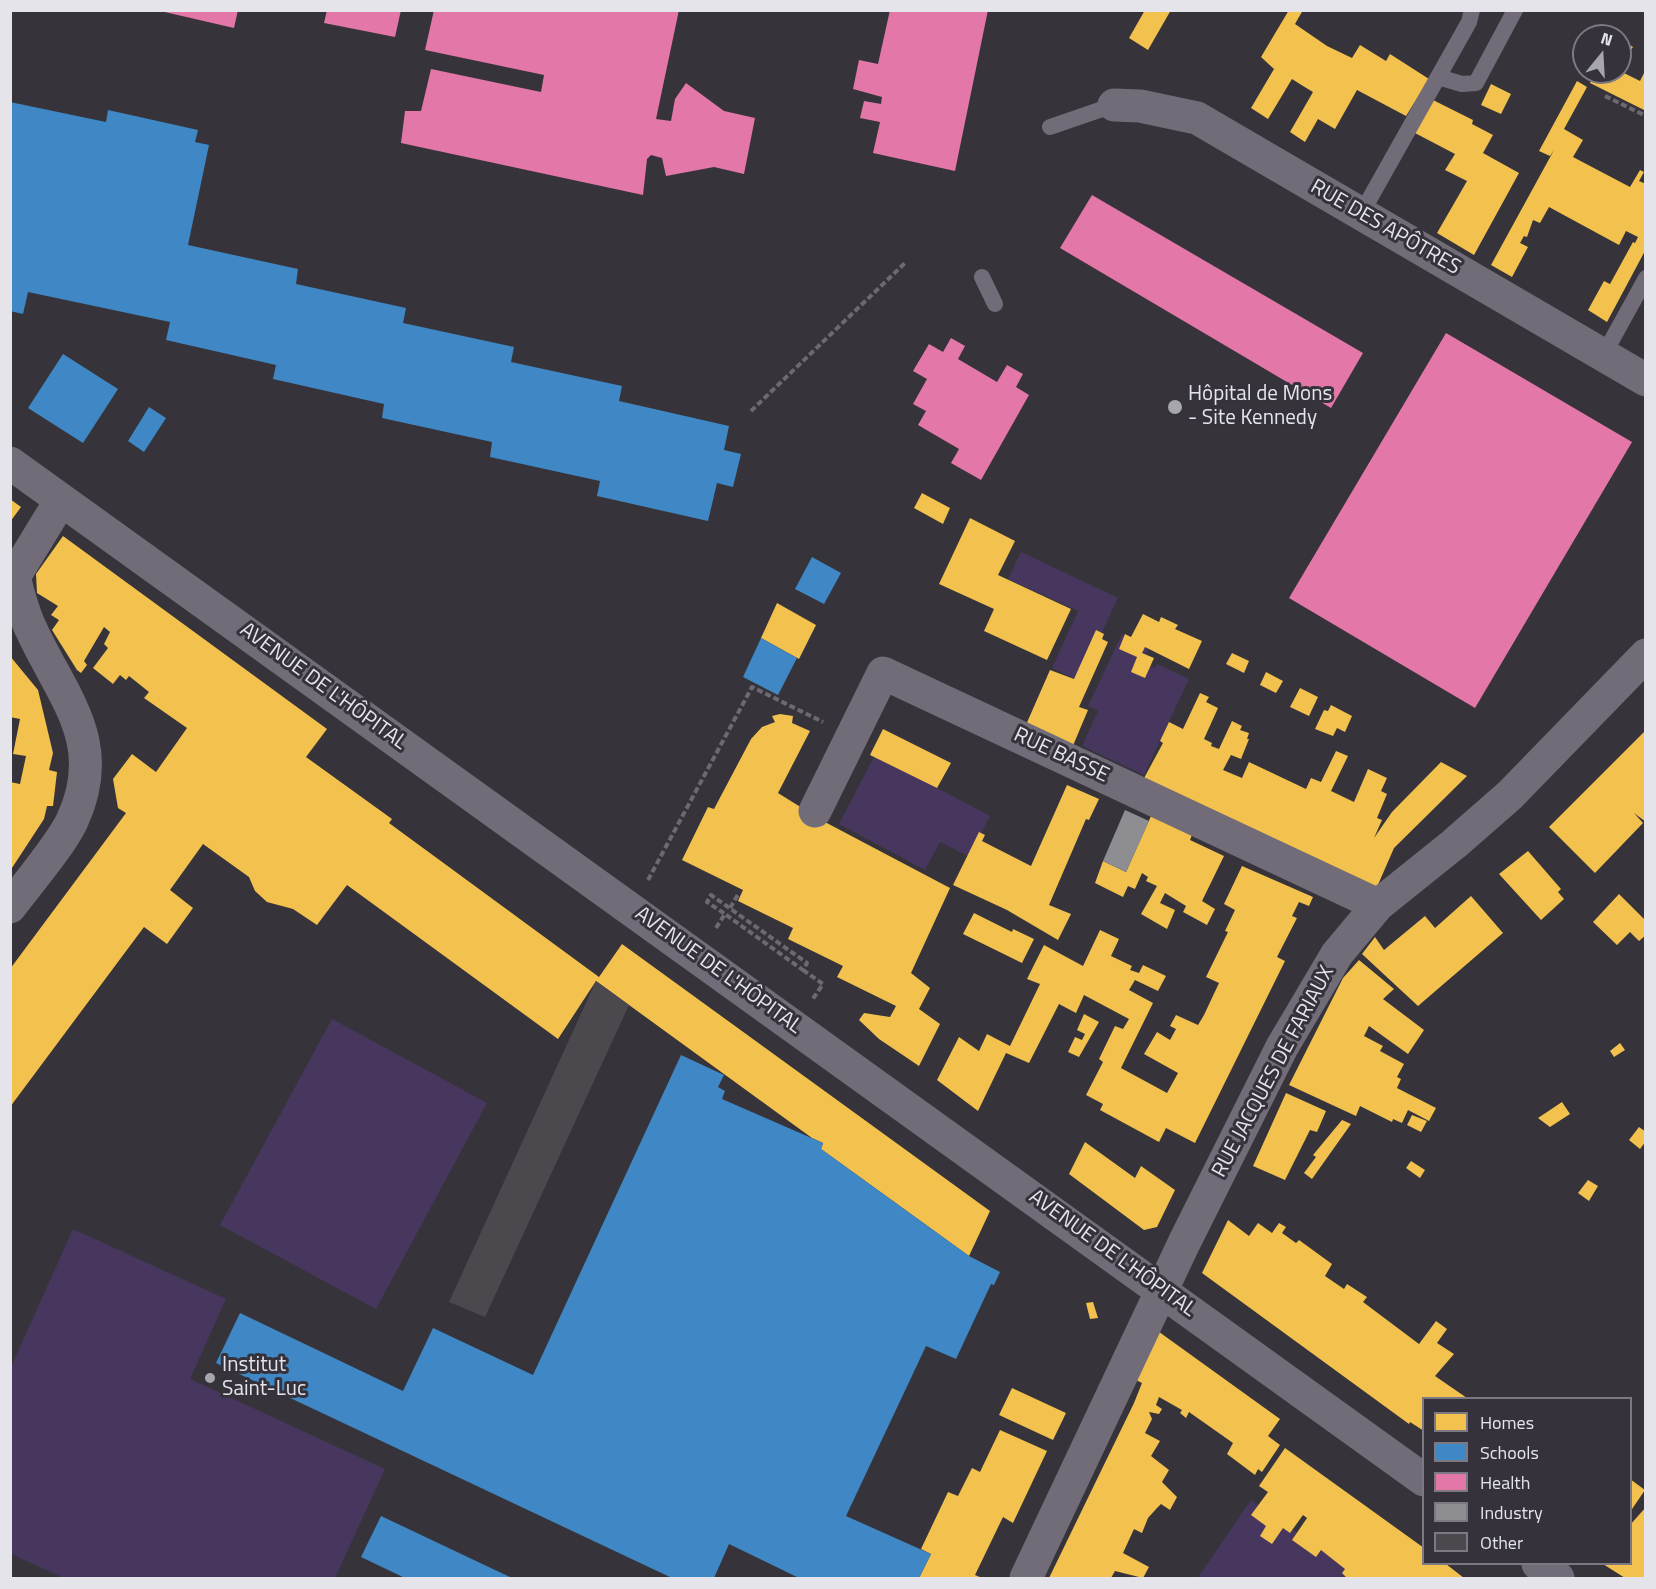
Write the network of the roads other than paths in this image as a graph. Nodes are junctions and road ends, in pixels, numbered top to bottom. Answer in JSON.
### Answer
{"nodes":[{"id":1,"x":1472,"y":10,"type":"edge"},
{"id":2,"x":1515,"y":10,"type":"edge"},
{"id":3,"x":1438,"y":77,"type":"junction"},
{"id":4,"x":1114,"y":105,"type":"joint"},
{"id":5,"x":1050,"y":127,"type":"dead end"},
{"id":6,"x":1361,"y":214,"type":"junction"},
{"id":7,"x":982,"y":277,"type":"dead end"},
{"id":8,"x":1646,"y":278,"type":"edge"},
{"id":9,"x":995,"y":304,"type":"dead end"},
{"id":10,"x":1604,"y":356,"type":"junction"},
{"id":11,"x":1646,"y":380,"type":"edge"},
{"id":12,"x":10,"y":463,"type":"edge"},
{"id":13,"x":62,"y":500,"type":"junction"},
{"id":14,"x":1646,"y":655,"type":"edge"},
{"id":15,"x":815,"y":811,"type":"dead end"},
{"id":16,"x":1378,"y":905,"type":"junction"},
{"id":17,"x":10,"y":907,"type":"edge"},
{"id":18,"x":1163,"y":1291,"type":"junction"},
{"id":19,"x":1422,"y":1479,"type":"edge"},
{"id":20,"x":1541,"y":1565,"type":"edge"},
{"id":21,"x":1026,"y":1578,"type":"edge"},
{"id":22,"x":1558,"y":1578,"type":"edge"}],
"edges":[{"from":1,"to":3,"type":"lane"},
{"from":2,"to":3,"type":"lane"},
{"from":3,"to":6,"type":"lane"},
{"from":4,"to":5,"type":"lane"},
{"from":4,"to":6,"type":"street","name":"RUE DES APÔTRES"},
{"from":6,"to":10,"type":"street","name":"RUE DES APÔTRES"},
{"from":7,"to":9,"type":"lane"},
{"from":8,"to":10,"type":"lane"},
{"from":10,"to":11,"type":"street","name":"RUE DES APÔTRES"},
{"from":12,"to":13,"type":"street","name":"AVENUE DE L'HÔPITAL"},
{"from":13,"to":17,"type":"street"},
{"from":13,"to":18,"type":"street","name":"AVENUE DE L'HÔPITAL"},
{"from":14,"to":16,"type":"street","name":"RUE JACQUES DE FARIAUX"},
{"from":15,"to":16,"type":"street","name":"RUE BASSE"},
{"from":16,"to":18,"type":"street","name":"RUE JACQUES DE FARIAUX"},
{"from":18,"to":19,"type":"street","name":"AVENUE DE L'HÔPITAL"},
{"from":18,"to":21,"type":"street","name":"RUE JACQUES DE FARIAUX"},
{"from":20,"to":22,"type":"street"}]}
